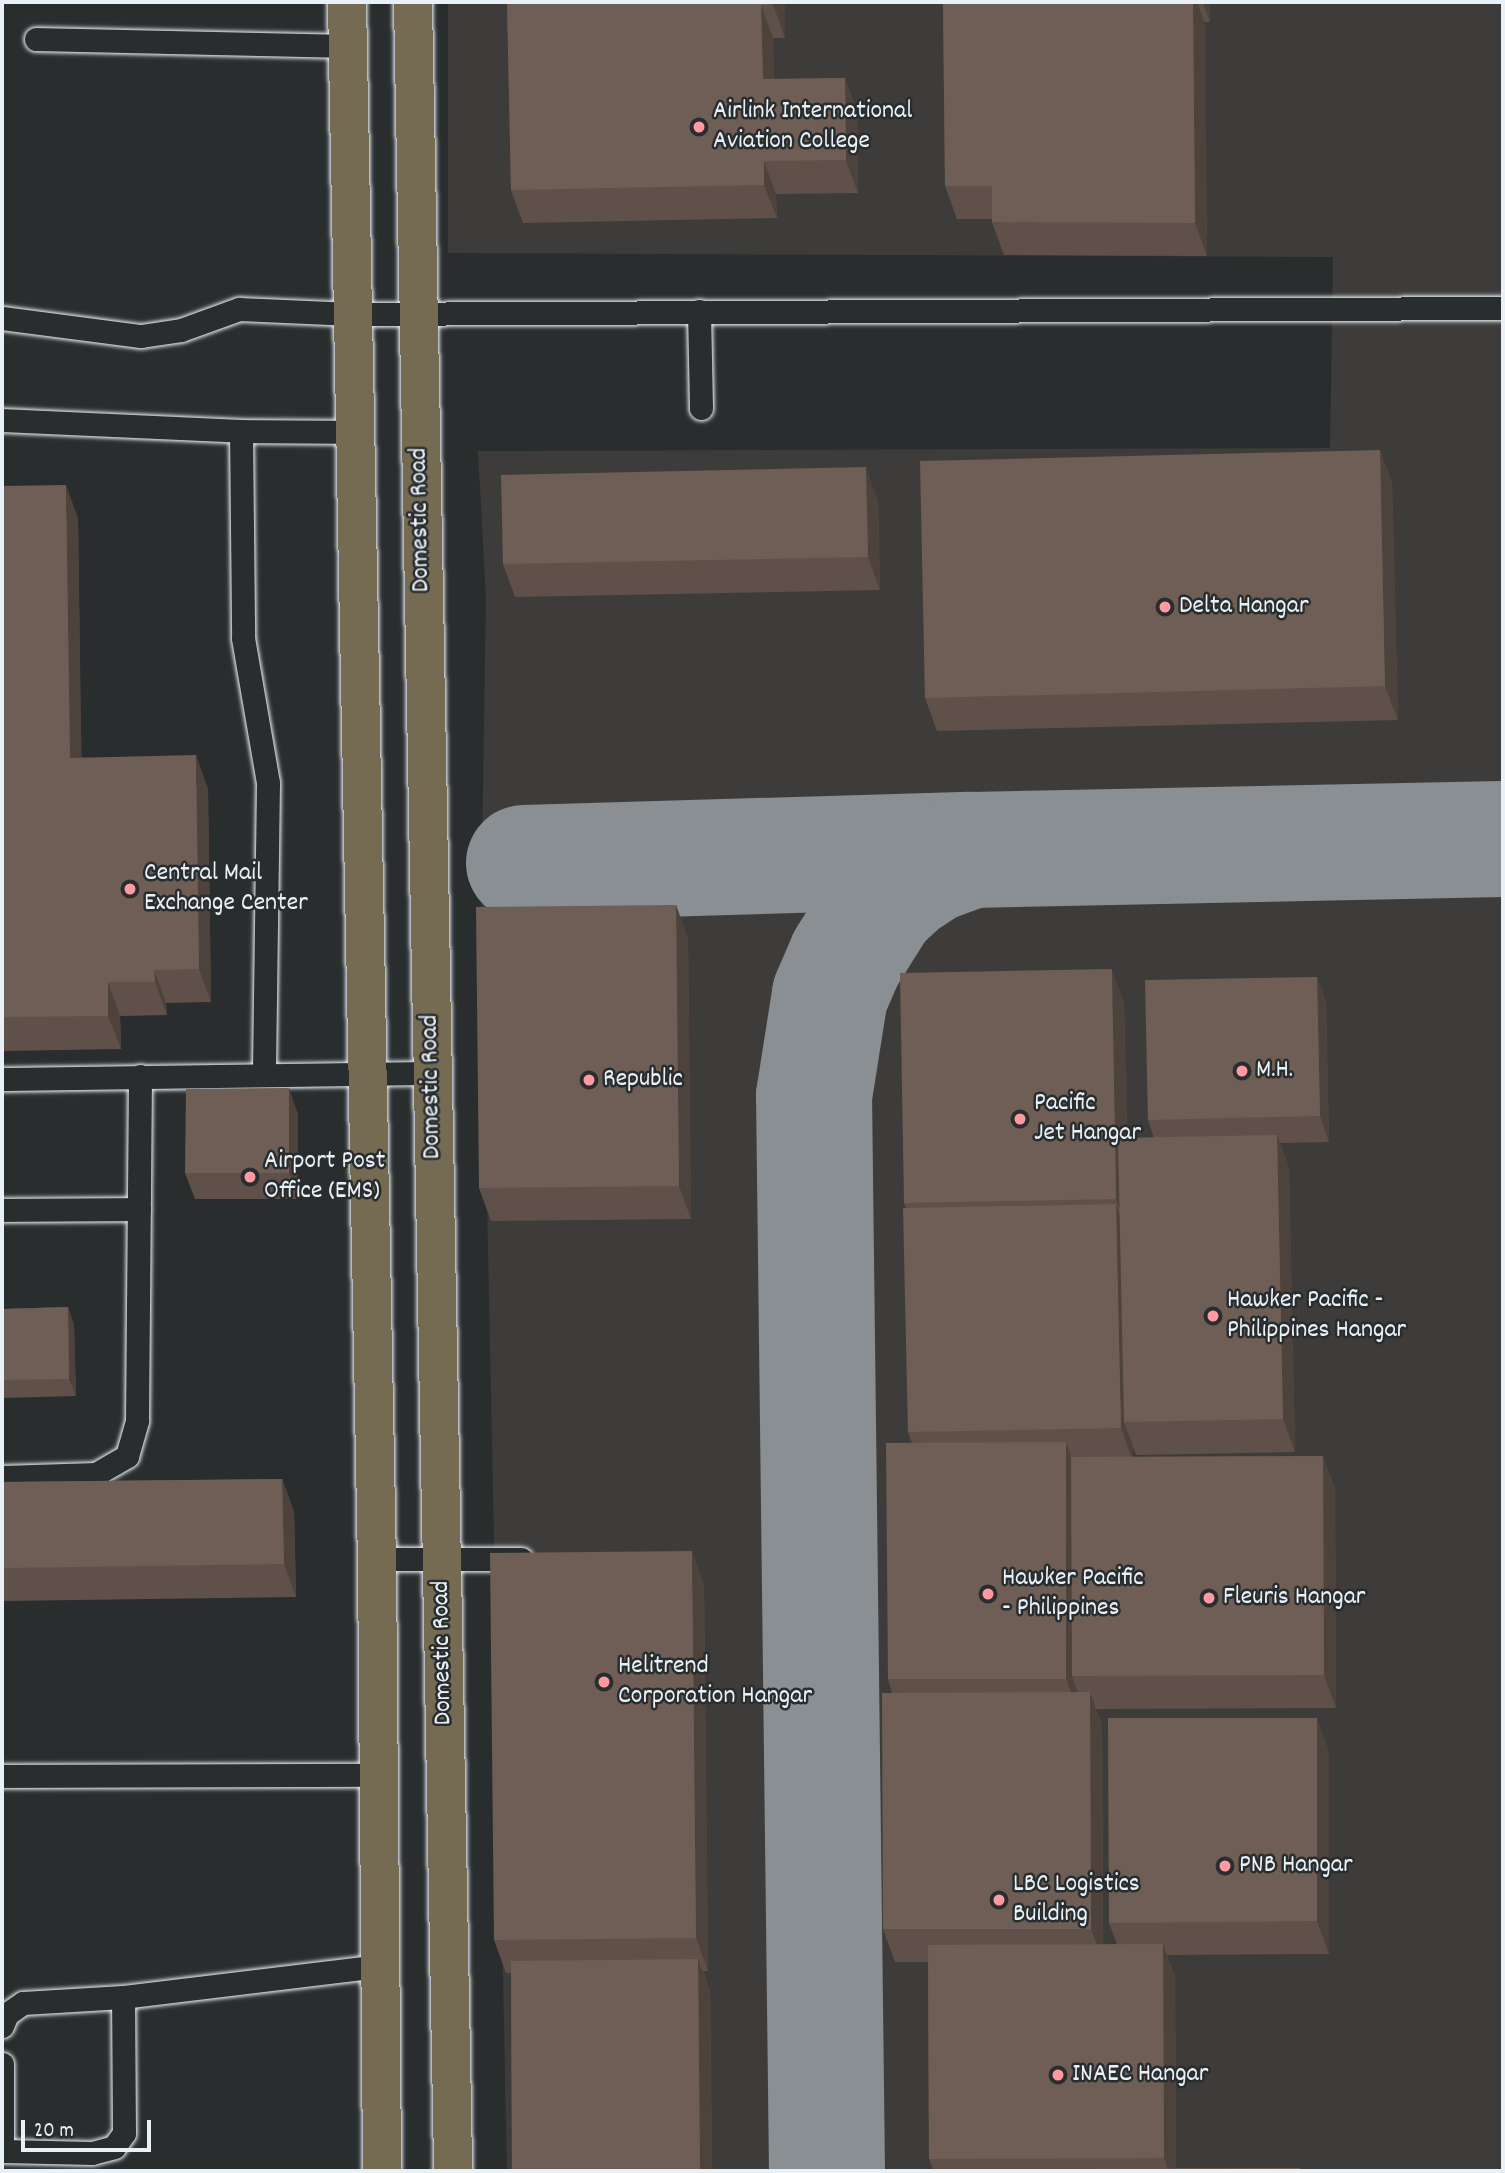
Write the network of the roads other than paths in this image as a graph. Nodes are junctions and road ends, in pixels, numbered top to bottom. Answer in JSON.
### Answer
{"nodes":[{"id":1,"x":347,"y":2,"type":"edge"},
{"id":2,"x":413,"y":2,"type":"edge"},
{"id":3,"x":36,"y":39,"type":"dead end"},
{"id":4,"x":348,"y":46,"type":"junction"},
{"id":5,"x":1503,"y":308,"type":"edge"},
{"id":6,"x":699,"y":311,"type":"junction"},
{"id":7,"x":416,"y":313,"type":"junction"},
{"id":8,"x":352,"y":314,"type":"junction"},
{"id":9,"x":2,"y":318,"type":"edge"},
{"id":10,"x":701,"y":408,"type":"dead end"},
{"id":11,"x":2,"y":419,"type":"edge"},
{"id":12,"x":241,"y":431,"type":"junction"},
{"id":13,"x":354,"y":432,"type":"junction"},
{"id":14,"x":432,"y":1073,"type":"junction"},
{"id":15,"x":264,"y":1074,"type":"junction"},
{"id":16,"x":366,"y":1074,"type":"junction"},
{"id":17,"x":140,"y":1076,"type":"junction"},
{"id":18,"x":2,"y":1079,"type":"edge"},
{"id":19,"x":139,"y":1209,"type":"junction"},
{"id":20,"x":2,"y":1210,"type":"edge"},
{"id":21,"x":2,"y":1477,"type":"edge"},
{"id":22,"x":377,"y":1559,"type":"junction"},
{"id":23,"x":441,"y":1559,"type":"junction"},
{"id":24,"x":548,"y":1559,"type":"edge"},
{"id":25,"x":379,"y":1775,"type":"junction"},
{"id":26,"x":2,"y":1776,"type":"edge"},
{"id":27,"x":381,"y":1966,"type":"junction"},
{"id":28,"x":123,"y":1997,"type":"junction"},
{"id":29,"x":2,"y":2026,"type":"edge"},
{"id":30,"x":2,"y":2064,"type":"edge"},
{"id":31,"x":3,"y":2151,"type":"edge"},
{"id":32,"x":382,"y":2171,"type":"edge"},
{"id":33,"x":453,"y":2171,"type":"edge"}],
"edges":[{"from":1,"to":4,"type":"main road"},
{"from":2,"to":7,"type":"main road","name":"Domestic Road"},
{"from":3,"to":4,"type":"lane"},
{"from":4,"to":8,"type":"main road"},
{"from":5,"to":6,"type":"lane"},
{"from":6,"to":7,"type":"lane"},
{"from":6,"to":10,"type":"lane"},
{"from":7,"to":8,"type":"lane"},
{"from":7,"to":14,"type":"main road","name":"Domestic Road"},
{"from":8,"to":9,"type":"lane"},
{"from":8,"to":13,"type":"main road"},
{"from":11,"to":12,"type":"lane"},
{"from":12,"to":13,"type":"lane"},
{"from":12,"to":15,"type":"lane"},
{"from":13,"to":16,"type":"main road"},
{"from":14,"to":16,"type":"lane"},
{"from":14,"to":23,"type":"main road","name":"Domestic Road"},
{"from":15,"to":16,"type":"lane"},
{"from":15,"to":17,"type":"lane"},
{"from":16,"to":22,"type":"main road"},
{"from":17,"to":18,"type":"lane"},
{"from":17,"to":19,"type":"lane"},
{"from":19,"to":20,"type":"lane"},
{"from":19,"to":21,"type":"lane"},
{"from":22,"to":23,"type":"lane"},
{"from":22,"to":25,"type":"main road"},
{"from":23,"to":24,"type":"lane"},
{"from":23,"to":33,"type":"main road","name":"Domestic Road"},
{"from":25,"to":26,"type":"lane"},
{"from":25,"to":27,"type":"main road"},
{"from":27,"to":28,"type":"lane"},
{"from":27,"to":32,"type":"main road"},
{"from":28,"to":29,"type":"lane"},
{"from":28,"to":31,"type":"lane"},
{"from":30,"to":31,"type":"lane"}]}
